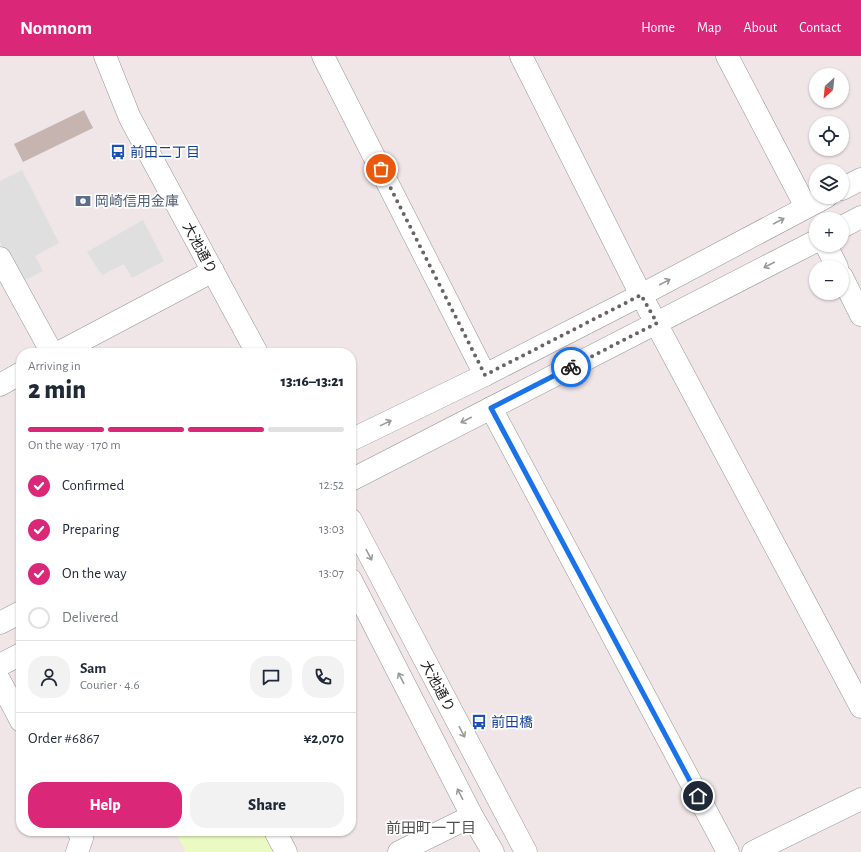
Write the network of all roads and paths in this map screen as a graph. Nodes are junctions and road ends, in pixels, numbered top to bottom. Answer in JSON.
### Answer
{"nodes":[{"id":1,"x":105,"y":56,"type":"edge"},
{"id":2,"x":323,"y":56,"type":"edge"},
{"id":3,"x":521,"y":56,"type":"edge"},
{"id":4,"x":727,"y":56,"type":"edge"},
{"id":5,"x":861,"y":180,"type":"edge"},
{"id":6,"x":849,"y":186,"type":"edge"},
{"id":7,"x":812,"y":204,"type":"edge"},
{"id":8,"x":806,"y":207,"type":"junction"},
{"id":9,"x":861,"y":217,"type":"edge"},
{"id":10,"x":849,"y":223,"type":"edge"},
{"id":11,"x":809,"y":245,"type":"edge"},
{"id":12,"x":0,"y":258,"type":"edge"},
{"id":13,"x":213,"y":271,"type":"junction"},
{"id":14,"x":849,"y":291,"type":"edge"},
{"id":15,"x":641,"y":295,"type":"junction"},
{"id":16,"x":861,"y":315,"type":"edge"},
{"id":17,"x":657,"y":323,"type":"junction"},
{"id":18,"x":49,"y":348,"type":"edge"},
{"id":19,"x":67,"y":348,"type":"edge"},
{"id":20,"x":254,"y":348,"type":"edge"},
{"id":21,"x":485,"y":375,"type":"junction"},
{"id":22,"x":16,"y":376,"type":"edge"},
{"id":23,"x":0,"y":385,"type":"edge"},
{"id":24,"x":491,"y":408,"type":"junction"},
{"id":25,"x":356,"y":438,"type":"edge"},
{"id":26,"x":356,"y":477,"type":"edge"},
{"id":27,"x":356,"y":529,"type":"edge"},
{"id":28,"x":356,"y":590,"type":"edge"},
{"id":29,"x":16,"y":615,"type":"edge"},
{"id":30,"x":0,"y":624,"type":"edge"},
{"id":31,"x":16,"y":657,"type":"edge"},
{"id":32,"x":0,"y":665,"type":"edge"},
{"id":33,"x":0,"y":681,"type":"edge"},
{"id":34,"x":861,"y":707,"type":"edge"},
{"id":35,"x":16,"y":711,"type":"edge"},
{"id":36,"x":861,"y":799,"type":"edge"},
{"id":37,"x":472,"y":816,"type":"junction"},
{"id":38,"x":278,"y":836,"type":"edge"},
{"id":39,"x":286,"y":852,"type":"edge"},
{"id":40,"x":399,"y":852,"type":"edge"},
{"id":41,"x":493,"y":852,"type":"edge"},
{"id":42,"x":526,"y":852,"type":"edge"},
{"id":43,"x":728,"y":852,"type":"edge"},
{"id":44,"x":753,"y":852,"type":"edge"}],
"edges":[{"from":1,"to":13,"type":"street","name":"大池通り"},
{"from":2,"to":21,"type":"street"},
{"from":3,"to":15,"type":"street"},
{"from":4,"to":8,"type":"street"},
{"from":5,"to":6,"type":"street"},
{"from":7,"to":8,"type":"street"},
{"from":15,"to":8,"type":"street","one_way":true},
{"from":9,"to":10,"type":"street"},
{"from":11,"to":17,"type":"street","one_way":true},
{"from":12,"to":18,"type":"street"},
{"from":13,"to":19,"type":"street"},
{"from":13,"to":20,"type":"street","name":"大池通り"},
{"from":14,"to":16,"type":"street"},
{"from":15,"to":17,"type":"street"},
{"from":15,"to":21,"type":"street"},
{"from":17,"to":24,"type":"street"},
{"from":17,"to":34,"type":"street"},
{"from":25,"to":21,"type":"street","one_way":true},
{"from":22,"to":23,"type":"street"},
{"from":24,"to":26,"type":"street","one_way":true},
{"from":24,"to":43,"type":"street"},
{"from":27,"to":42,"type":"street","name":"大池通り","one_way":true},
{"from":37,"to":28,"type":"street","name":"大池通り","one_way":true},
{"from":29,"to":30,"type":"street"},
{"from":31,"to":32,"type":"street"},
{"from":33,"to":35,"type":"street"},
{"from":36,"to":44,"type":"street"},
{"from":37,"to":40,"type":"street"},
{"from":37,"to":41,"type":"street","name":"大池通り"},
{"from":38,"to":39,"type":"street"}]}
